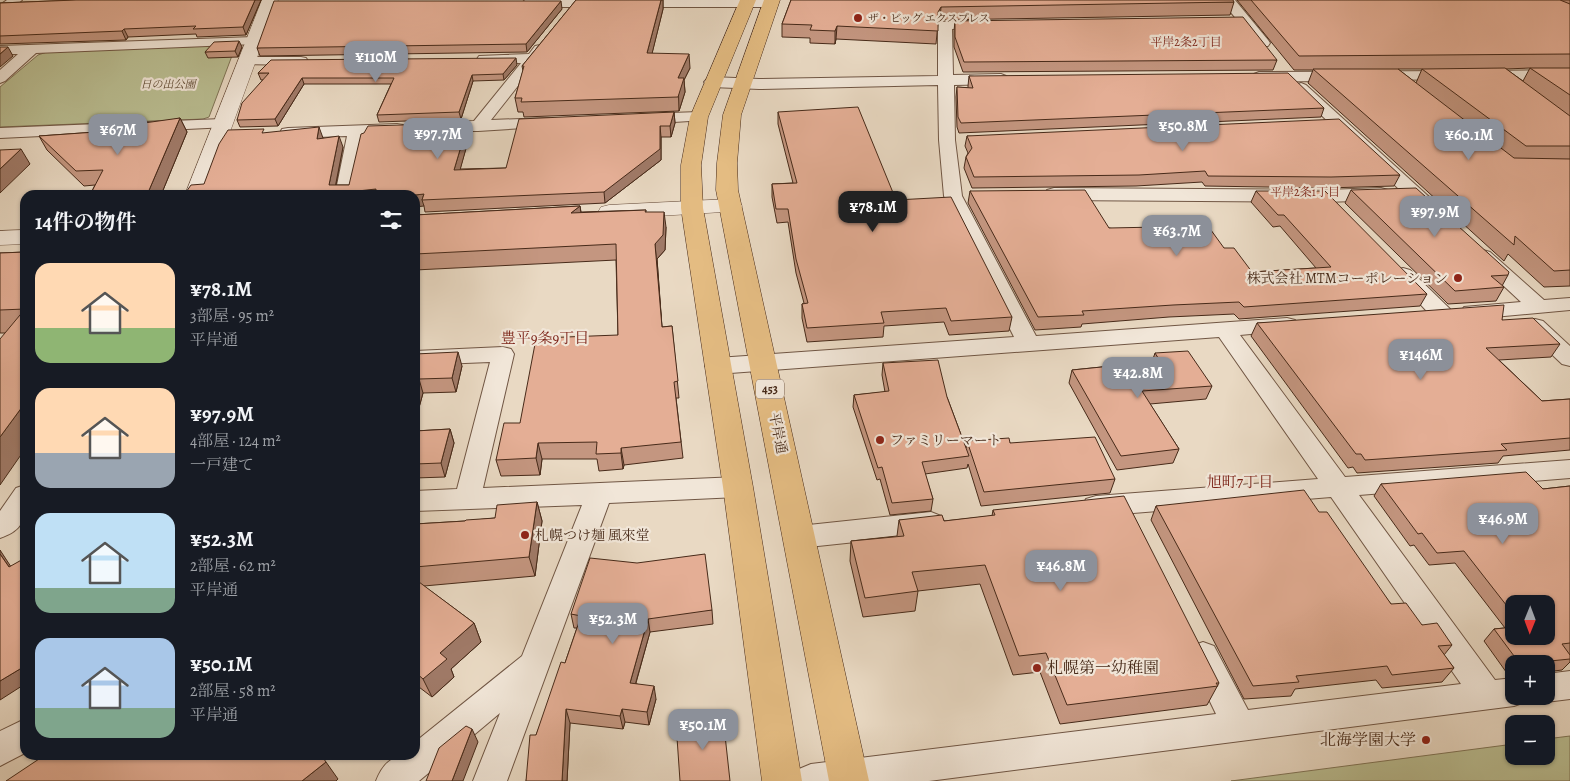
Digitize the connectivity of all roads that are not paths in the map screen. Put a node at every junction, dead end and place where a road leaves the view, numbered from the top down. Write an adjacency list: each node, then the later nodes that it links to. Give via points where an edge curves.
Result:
1 (1228, 0): 10 (street)
2 (578, 2): 3 (street); 5 (street); 8 (street)
3 (759, 2): 28 (highway); 29 (highway, 平岸通 / 453)
4 (272, 3): 13 (street)
5 (517, 3)
6 (29, 4): 7 (street)
7 (6, 5)
8 (566, 17)
9 (1226, 21): 10 (street)
10 (1246, 21): 24 (street)
11 (1003, 24): 27 (street, via 945,25)
12 (549, 38): 16 (street)
13 (254, 41): 14 (street); 19 (street)
14 (32, 49): 15 (street); 25 (street)
15 (0, 50)
16 (533, 58): 17 (street); 37 (street)
17 (474, 59)
18 (316, 60): 19 (street)
19 (248, 61): 39 (street)
20 (1570, 75): 22 (street)
21 (1395, 76): 22 (street); 24 (street); 31 (street)
22 (1502, 76): 30 (street)
23 (1240, 77): 24 (street)
24 (1289, 77): 35 (street)
25 (0, 78)
26 (1015, 79): 27 (street)
27 (946, 80): 29 (street); 43 (street)
28 (712, 82): 29 (street); 32 (highway)
29 (742, 83): 51 (highway, 平岸通 / 453, via 729,137 727,190)
30 (1524, 92)
31 (1417, 93)
32 (698, 117): 33 (street); 52 (highway, via 691,165)
33 (623, 120)
34 (565, 122): 37 (street)
35 (1338, 123): 36 (street); 46 (street)
36 (1319, 124)
37 (478, 126): 38 (street)
38 (356, 131): 41 (street); 45 (street)
39 (224, 132): 40 (street); 44 (street)
40 (0, 133)
41 (271, 134)
42 (966, 139): 43 (street)
43 (947, 140): 48 (street)
44 (198, 190)
45 (345, 190)
46 (1413, 193): 50 (street); 55 (street)
47 (1040, 195): 50 (street)
48 (953, 196): 49 (street); 67 (street)
49 (972, 196)
50 (1326, 196): 54 (street)
51 (730, 206): 52 (street); 70 (highway, 平岸通 / 453)
52 (692, 208): 53 (street); 71 (highway)
53 (592, 212)
54 (1347, 217)
55 (1443, 220)
56 (20, 237): 57 (street)
57 (0, 238)
58 (1472, 246): 61 (street)
59 (1388, 258): 63 (street)
60 (1570, 304): 61 (street)
61 (1539, 307): 62 (street)
62 (1516, 309): 63 (street); 69 (street)
63 (1442, 314): 64 (street)
64 (1412, 316)
65 (1304, 324): 66 (street)
66 (1224, 330): 67 (street); 74 (street)
67 (1028, 344): 70 (street)
68 (420, 358): 76 (street, via 503,354)
69 (1570, 359)
70 (764, 363): 71 (street); 84 (highway, 平岸通 / 453)
71 (717, 366): 73 (highway)
72 (1570, 469): 74 (street)
73 (738, 486): 75 (street); 98 (highway)
74 (1337, 487): 78 (street); 89 (street)
75 (599, 494): 76 (street); 86 (street)
76 (468, 497): 77 (street)
77 (420, 501)
78 (1126, 503): 80 (street); 83 (street)
79 (20, 505): 82 (street)
80 (1077, 508)
81 (958, 521): 84 (street)
82 (10, 526)
83 (1140, 530)
84 (799, 537): 95 (highway, 平岸通 / 453)
85 (1189, 628): 90 (street)
86 (532, 666): 93 (street); 97 (street)
87 (1570, 685): 88 (street)
88 (1555, 687)
89 (1500, 693): 90 (street)
90 (1239, 726): 95 (street)
91 (20, 737): 92 (street)
92 (0, 750)
93 (420, 758)
94 (418, 760): 96 (street)
95 (849, 778): 99 (street)
96 (392, 781)
97 (490, 781)
98 (782, 781)
99 (811, 781)

